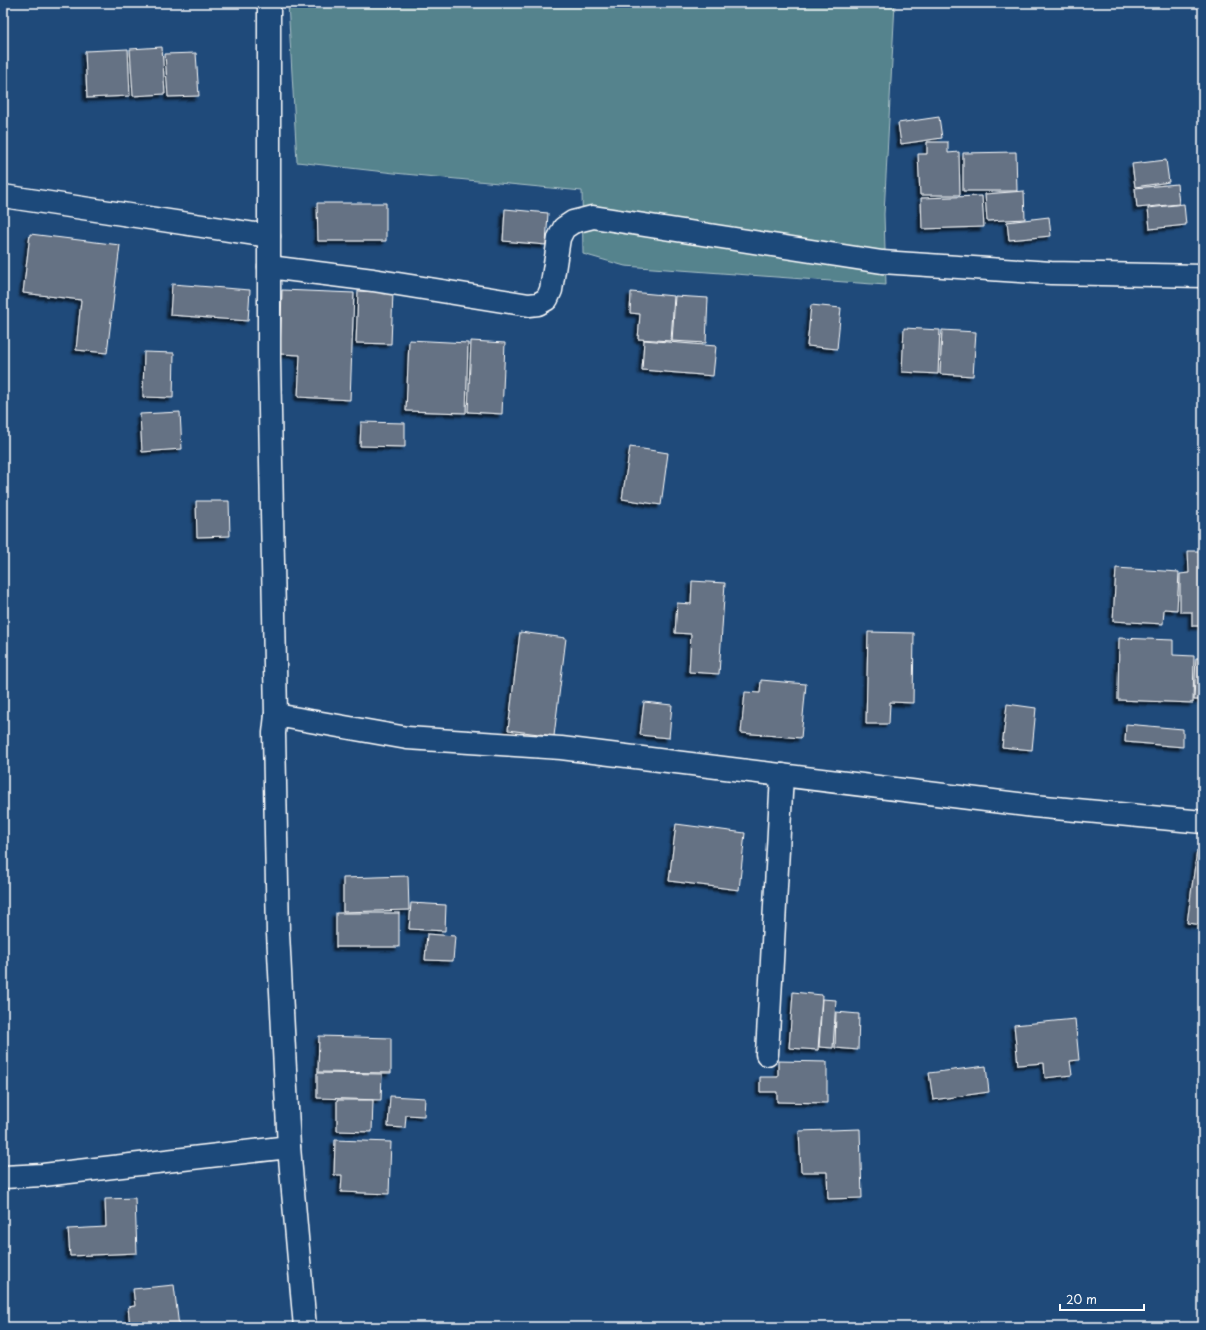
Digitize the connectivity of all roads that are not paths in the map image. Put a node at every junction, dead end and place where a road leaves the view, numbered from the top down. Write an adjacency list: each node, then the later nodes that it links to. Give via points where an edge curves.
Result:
1 (269, 3): 3 (street)
2 (3, 196): 3 (street)
3 (269, 236): 4 (street)
4 (269, 267): 5 (street, via 373,280 529,305 538,304 547,298 551,290 564,228 573,222 594,218 882,262 1051,273); 6 (street)
5 (1203, 276)
6 (276, 715): 7 (street, via 407,738 561,748); 10 (street, via 274,733 278,933)
7 (782, 775): 8 (street, via 1034,806); 9 (street)
8 (1203, 822)
9 (767, 1054)
10 (289, 1147): 11 (street); 12 (street)
11 (3, 1178)
12 (305, 1327)

